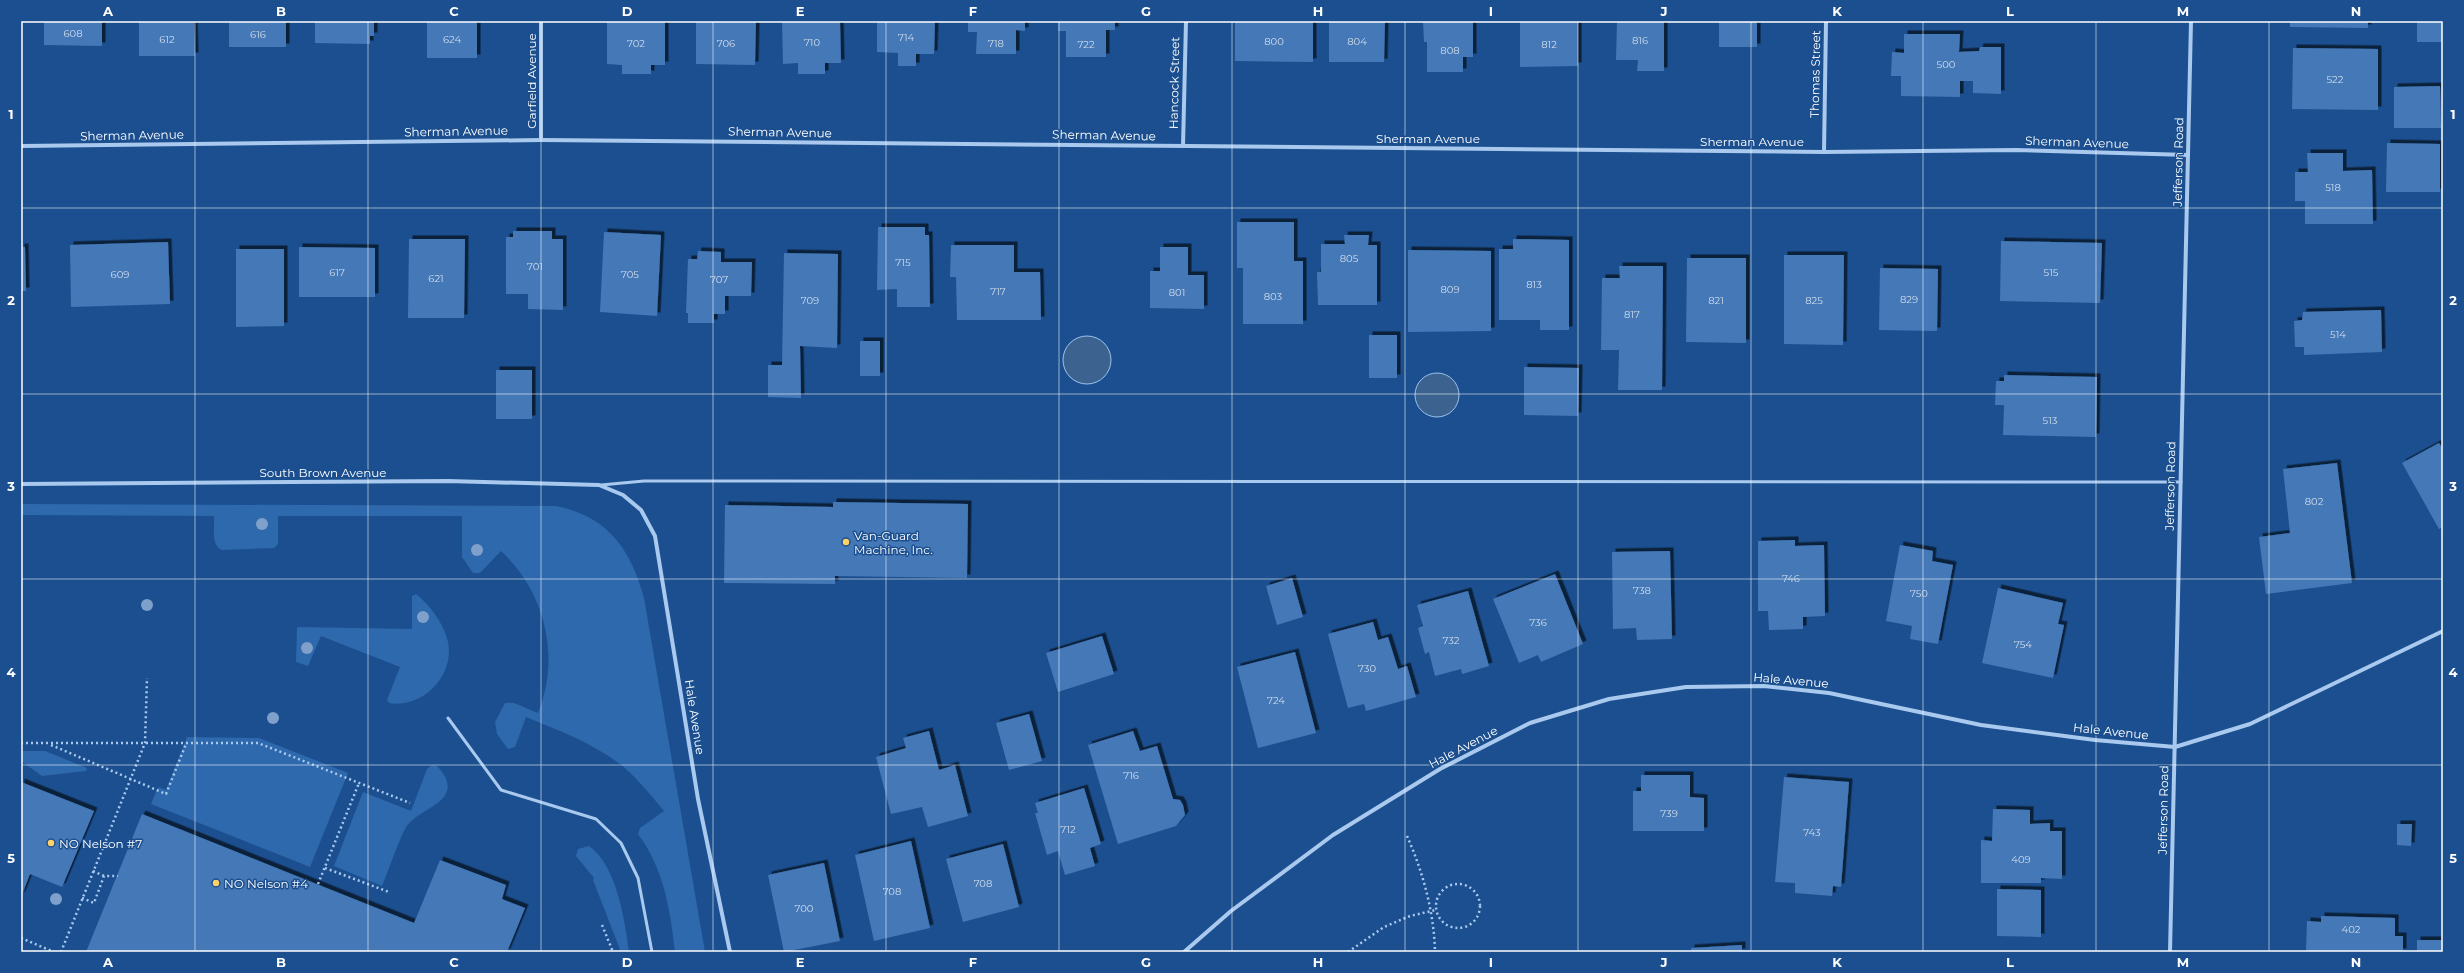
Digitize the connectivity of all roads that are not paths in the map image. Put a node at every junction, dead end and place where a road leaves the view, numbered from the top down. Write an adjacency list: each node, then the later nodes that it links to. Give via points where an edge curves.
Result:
1 (541, 21): 5 (street, Garfield Avenue)
2 (1186, 21): 7 (street, Hancock Street)
3 (1826, 21): 8 (street, Thomas Street)
4 (2191, 21): 9 (street, Jefferson Road)
5 (541, 140): 6 (street, Sherman Avenue); 7 (street, Sherman Avenue)
6 (21, 146)
7 (1183, 146): 8 (street, Sherman Avenue)
8 (1824, 152): 9 (street, Sherman Avenue, via 2016,150)
9 (2188, 155): 10 (street, Jefferson Road)
10 (2181, 482): 12 (lane, via 644,480); 16 (street, Jefferson Road)
11 (21, 484): 12 (street, South Brown Avenue, via 448,481)
12 (599, 485): 13 (street, South Brown Avenue)
13 (623, 495): 18 (street, Hale Avenue, via 641,510 655,536 698,799)
14 (2443, 631): 16 (street, Hale Avenue, via 2250,724)
15 (448, 718): 17 (lane, via 501,790 596,819 621,843 638,878)
16 (2175, 746): 19 (street, Hale Avenue, via 2095,740 1981,726 1829,693 1764,686 1686,687 1609,699 1530,723 1440,769 1333,835 1231,910); 20 (street, Jefferson Road)
17 (652, 952)
18 (730, 952)
19 (1184, 952)
20 (2170, 952)

